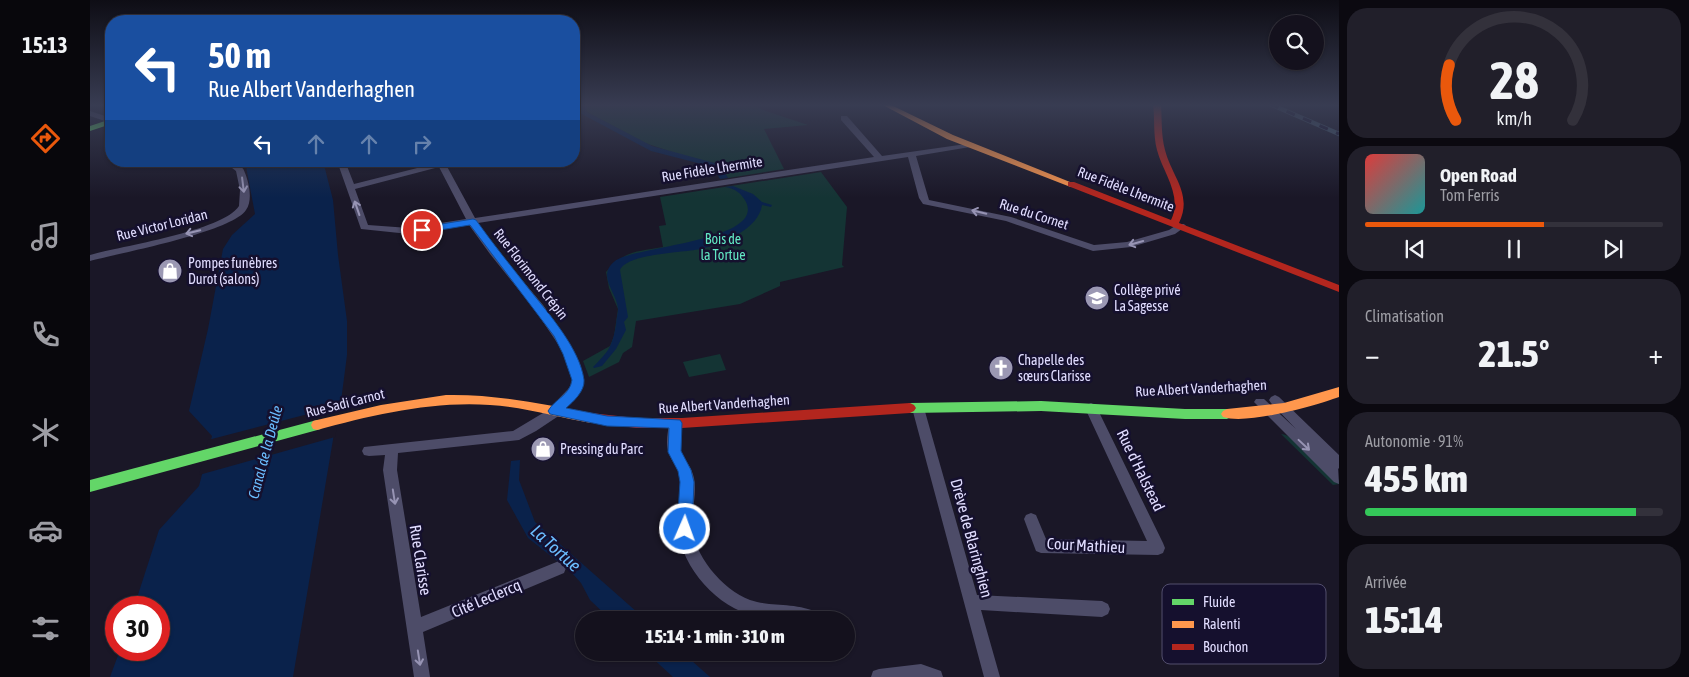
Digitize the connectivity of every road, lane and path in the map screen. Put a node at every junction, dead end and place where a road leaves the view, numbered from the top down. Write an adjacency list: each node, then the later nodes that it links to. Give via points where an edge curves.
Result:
1 (859, 136): 6 (street)
2 (948, 136): 4 (main road)
3 (1160, 136): 12 (main road, via 1161,150 1180,201)
4 (970, 145): 5 (street, Rue Fidèle Lhermite); 12 (main road, Rue Fidèle Lhermite)
5 (911, 155): 6 (street, Rue Fidèle Lhermite); 12 (street, Rue du Cornet, one-way to 5, via 1172,232 1128,245 1090,247 1005,218 926,202)
6 (881, 160): 13 (street, Rue Fidèle Lhermite, via 548,208)
7 (238, 167): 14 (street, Rue Victor Loridan, one-way to 14, via 242,174 245,201 238,215 230,220)
8 (343, 167): 11 (street)
9 (423, 167): 11 (street)
10 (443, 167): 13 (street)
11 (350, 188): 13 (street, Rue Fidèle Lhermite, one-way to 11, via 415,231 364,228)
12 (1178, 225): 15 (main road, Rue Fidèle Lhermite)
13 (476, 227): 21 (street, Rue Florimond Crépin, via 558,334 570,357 577,386)
14 (90, 258)
15 (1339, 289)
16 (1339, 381): 18 (main road, Rue Albert Vanderhaghen)
17 (1339, 392): 18 (main road, Rue Albert Vanderhaghen, via 1320,400)
18 (1272, 405): 20 (main road, Rue Albert Vanderhaghen, via 1191,413); 25 (street); 26 (street, one-way to 26)
19 (918, 408): 20 (main road, Rue Albert Vanderhaghen); 22 (main road, Rue Albert Vanderhaghen); 31 (street, Drève de Blaringhien)
20 (1091, 408): 29 (street, Rue d'Halstead)
21 (554, 411): 22 (main road, Rue Albert Vanderhaghen, via 607,421); 23 (street, via 526,432 511,437); 27 (main road, Rue Sadi Carnot, via 510,402 452,399 390,407)
22 (675, 423): 33 (street, via 674,452 687,482 686,536 691,552 701,569 723,590 746,606)
23 (392, 449): 24 (street); 34 (street, Rue Clarisse, one-way to 34, via 390,470)
24 (369, 451)
25 (1339, 463)
26 (1339, 478)
27 (90, 486)
28 (1030, 519): 29 (street, Cour Mathieu, via 1041,546)
29 (1158, 548)
30 (559, 568): 34 (street, Cité Leclercq)
31 (971, 602): 32 (street); 38 (street, Drève de Blaringhien)
32 (1102, 609)
33 (765, 611)
34 (414, 628): 35 (street, Rue Clarisse, one-way to 35)
35 (422, 677)
36 (879, 677): 37 (street, via 920,672)
37 (935, 677)
38 (992, 677)

